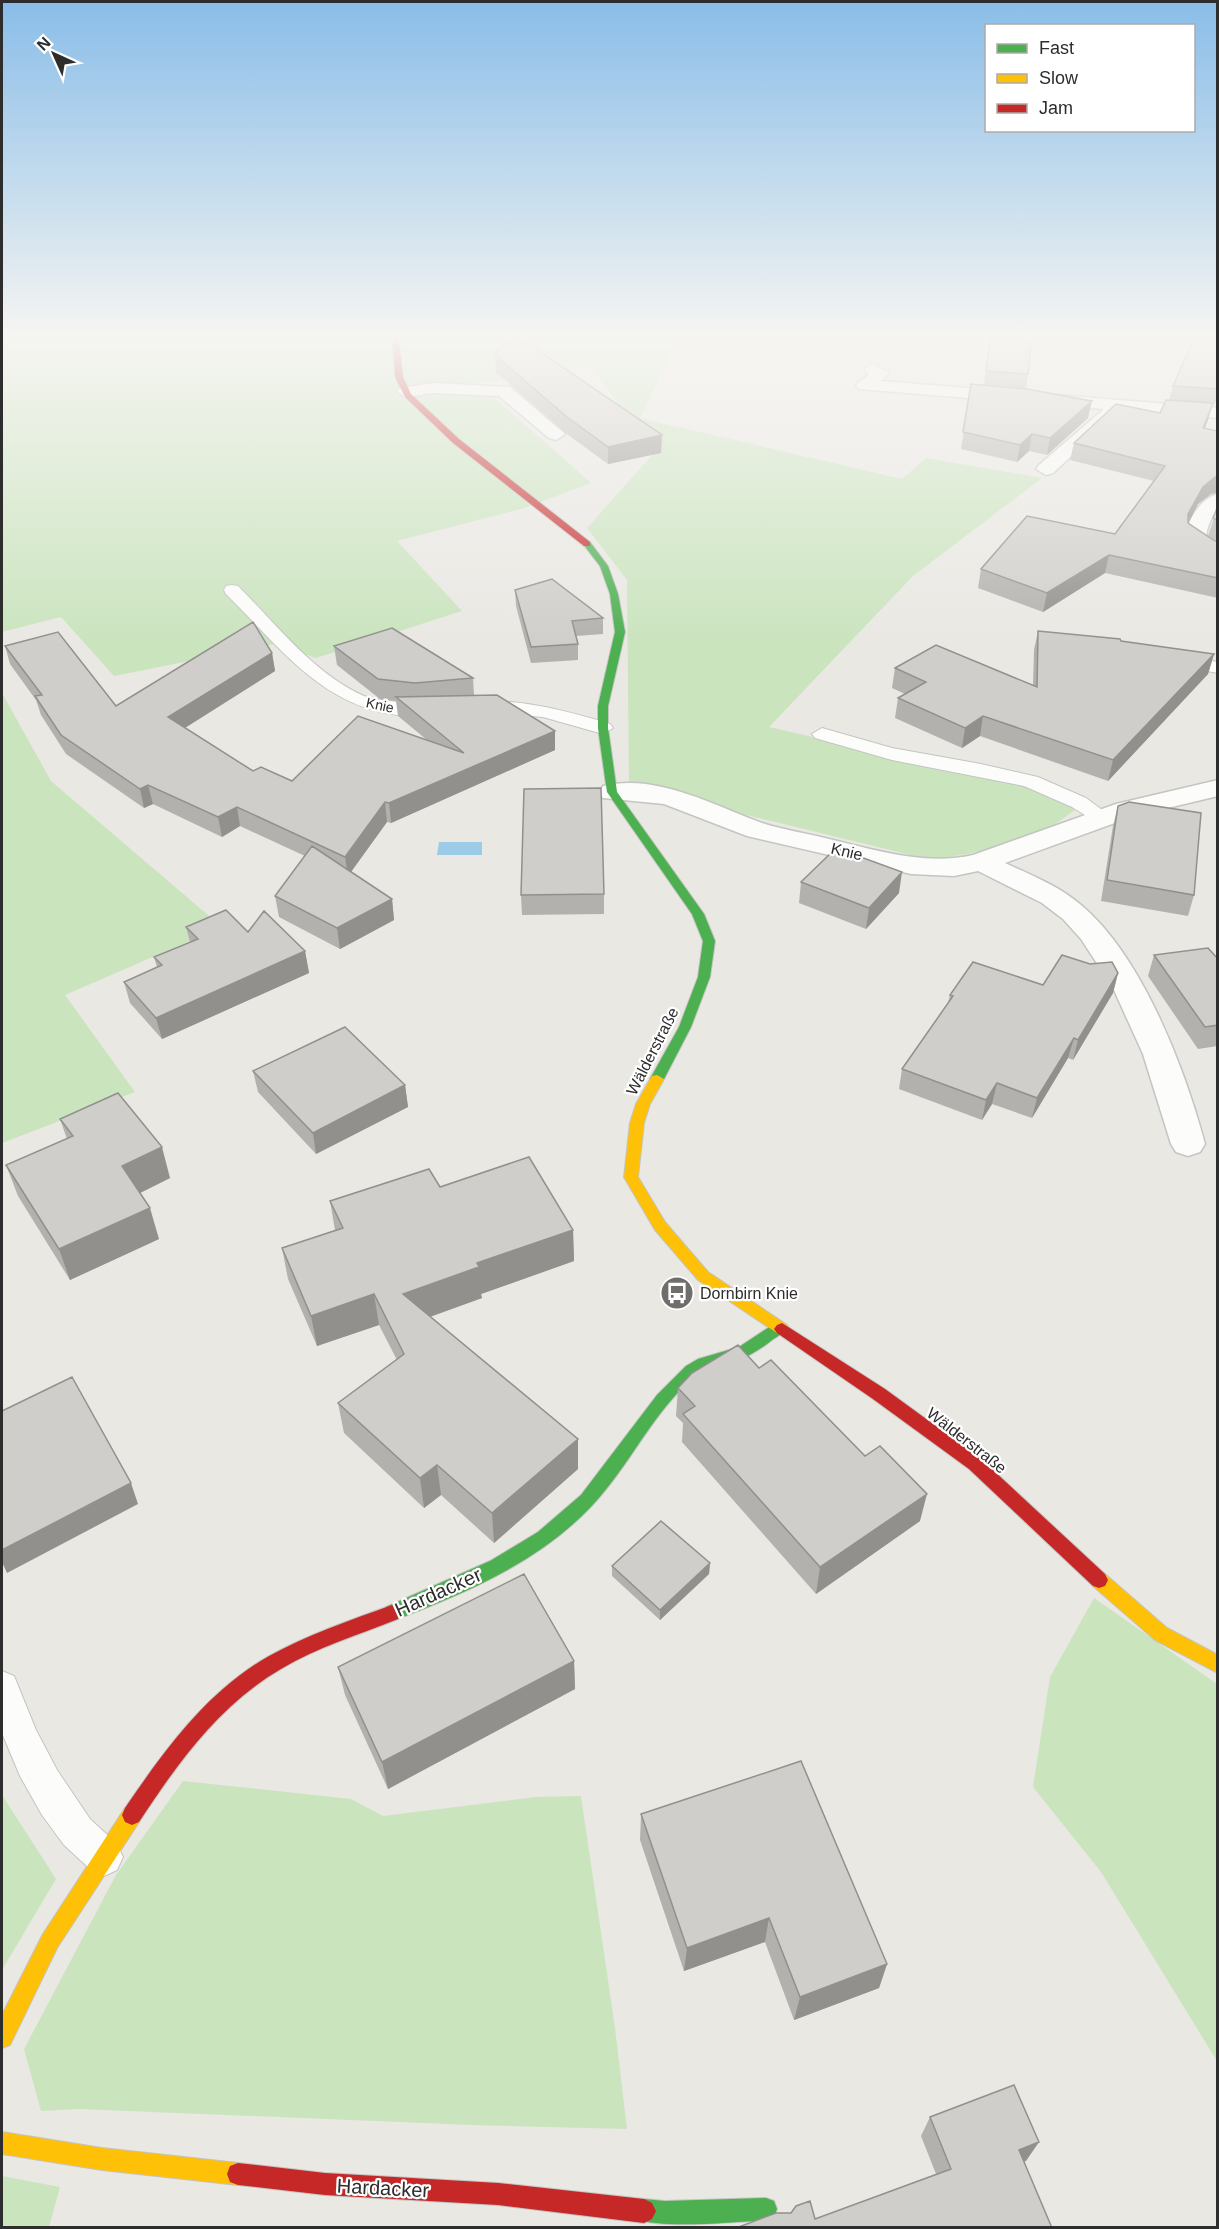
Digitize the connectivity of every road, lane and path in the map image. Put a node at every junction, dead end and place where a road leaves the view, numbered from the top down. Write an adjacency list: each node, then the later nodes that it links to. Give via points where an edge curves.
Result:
1 (453, 438): 11 (street, Wälderstraße, via 587,543 604,567 614,594 620,632 603,706)
2 (1080, 438): 3 (street)
3 (1046, 470)
4 (1218, 500): 5 (street, via 1195,531 1195,539)
5 (1218, 553)
6 (232, 590): 10 (lane, Knie, via 328,683 358,700 411,711)
7 (1157, 657): 8 (lane)
8 (1218, 668)
9 (467, 708): 11 (lane, via 512,705)
10 (444, 709)
11 (603, 728): 14 (street, Wälderstraße)
12 (822, 734): 15 (lane, via 900,756 1003,772 1037,782 1067,794)
13 (1218, 788): 15 (street, Knie, via 1159,800)
14 (612, 792): 16 (street, Knie, via 642,792 671,798 758,830 911,866 954,868); 18 (street, Wälderstraße, via 698,914 709,941 704,978 685,1027 643,1104 631,1177 660,1226 703,1276)
15 (1103, 818): 16 (street, Knie)
16 (981, 862): 17 (street, via 1056,899 1103,944 1165,1070)
17 (1188, 1144)
18 (777, 1328): 19 (street, Wälderstraße, via 879,1394 975,1464 1161,1634); 21 (street, Hardacker, via 745,1351 694,1368 651,1413 588,1499 529,1548 471,1580 275,1663 225,1698 165,1765)
19 (1218, 1665)
20 (2, 1688): 21 (lane, via 11,1718 58,1807 76,1831)
21 (104, 1857): 22 (street, Hardacker, via 50,1941)
22 (2, 2037)
23 (2, 2143): 24 (street, Hardacker, via 102,2159 326,2184 498,2194 665,2213)
24 (766, 2209)

